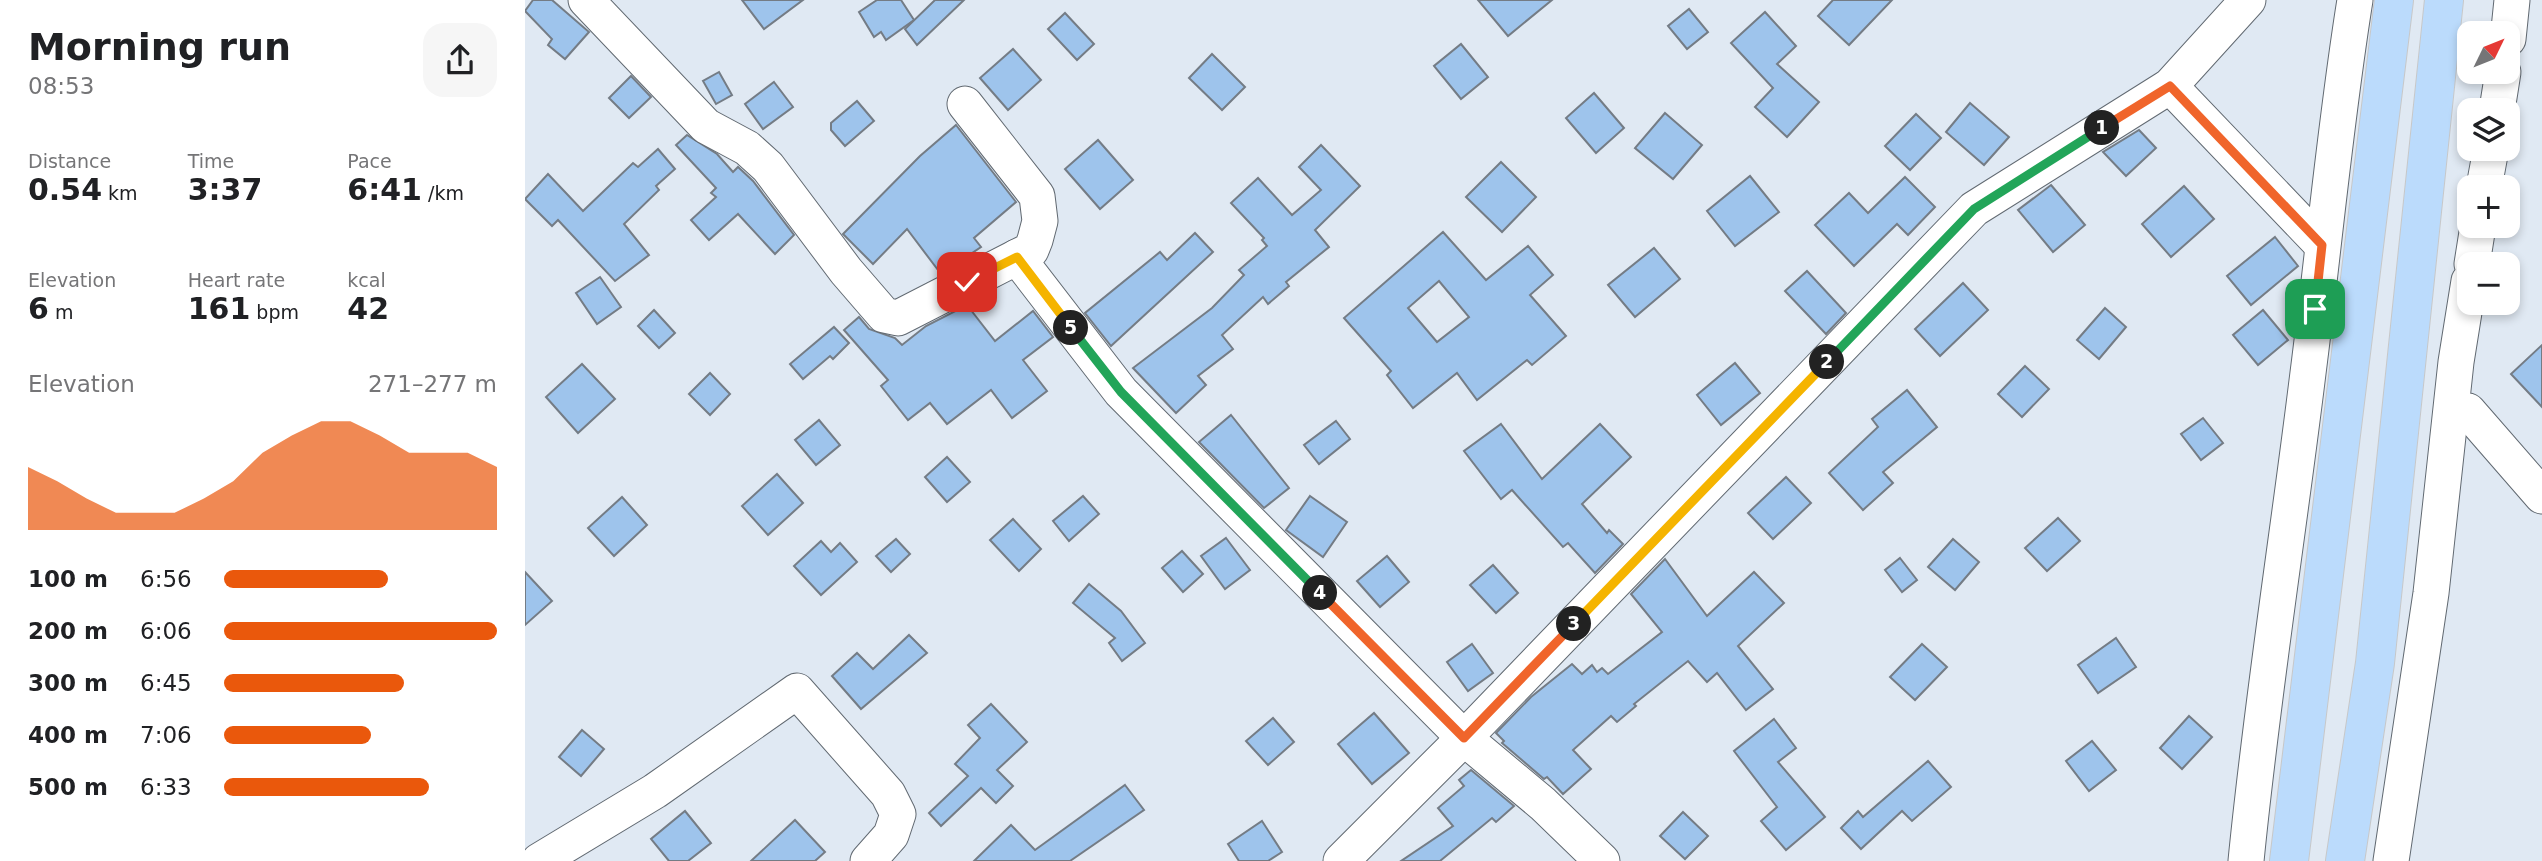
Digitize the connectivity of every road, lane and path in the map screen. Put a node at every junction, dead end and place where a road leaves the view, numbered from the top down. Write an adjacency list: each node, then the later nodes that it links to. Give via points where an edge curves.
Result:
1 (586, 0): 11 (street, via 706,127 747,148 768,167 884,314 898,318)
2 (2248, 0): 8 (street)
3 (2355, 0): 10 (street)
4 (2395, 0): 21 (highway)
5 (2444, 0): 22 (highway, via 2375,663)
6 (2512, 0): 7 (street)
7 (2510, 21)
8 (2170, 86): 10 (street); 15 (street, via 1974,209)
9 (965, 104): 11 (street, via 1037,195 1040,221 1035,240 1031,250)
10 (2322, 245): 20 (street, via 2259,726)
11 (1017, 257): 15 (street, via 1121,392)
12 (2464, 315): 23 (street, via 2431,593)
13 (2468, 411): 14 (street)
14 (2542, 496)
15 (1464, 738): 18 (street); 19 (street, via 1543,803)
16 (539, 861): 17 (street, via 655,791 797,691 888,794 898,814 891,835)
17 (868, 861)
18 (1341, 861)
19 (1602, 861)
20 (2246, 861)
21 (2289, 861)
22 (2345, 861)
23 (2391, 861)

